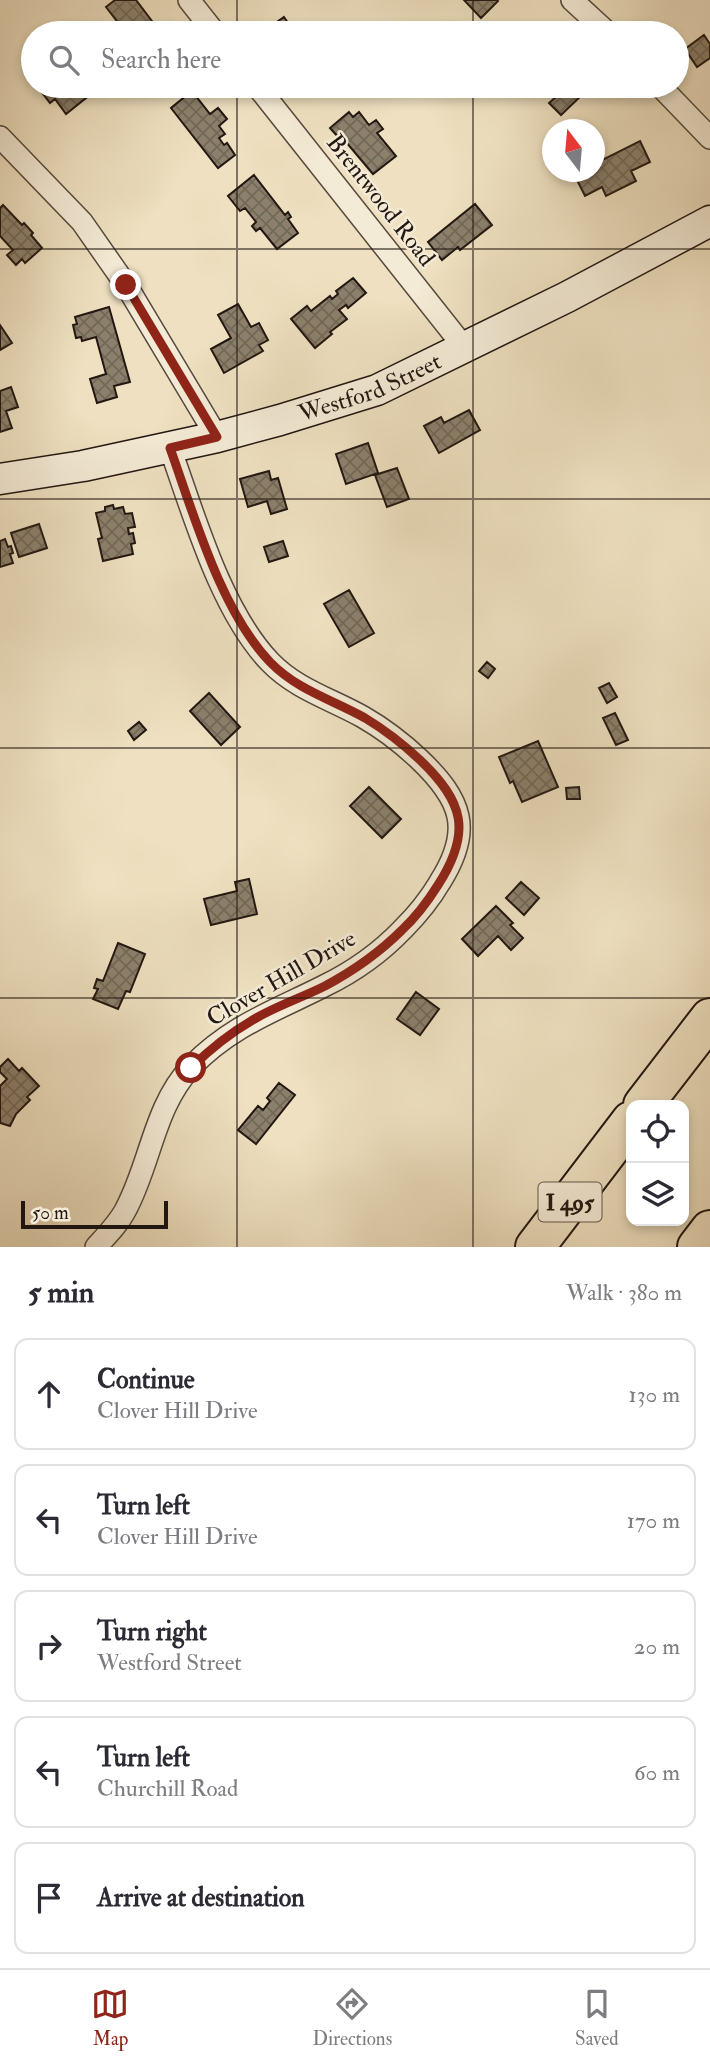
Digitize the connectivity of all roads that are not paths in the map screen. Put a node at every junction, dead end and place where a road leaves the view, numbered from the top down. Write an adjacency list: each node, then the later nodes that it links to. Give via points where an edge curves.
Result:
1 (189, 0): 3 (street)
2 (572, 0): 4 (street)
3 (206, 21)
4 (595, 21)
5 (267, 98): 10 (street, Brentwood Road)
6 (672, 98): 8 (street)
7 (0, 137): 11 (street, via 82,222 126,285)
8 (710, 138)
9 (710, 221): 10 (main road, Westford Street)
10 (464, 347): 11 (main road, Westford Street, via 377,390)
11 (217, 437): 12 (main road, Westford Street)
12 (170, 448): 13 (main road, Westford Street); 19 (street, Clover Hill Drive, via 223,588 252,640 292,681 374,723 427,767 452,799 459,841 433,894 386,945 346,974 228,1035 186,1074 163,1109 126,1210)
13 (0, 479)
14 (710, 1018): 15 (highway)
15 (647, 1100)
16 (626, 1128): 20 (highway, I 495)
17 (710, 1230): 21 (highway)
18 (710, 1241): 22 (highway)
19 (96, 1247)
20 (535, 1247)
21 (697, 1247)
22 (706, 1247)

